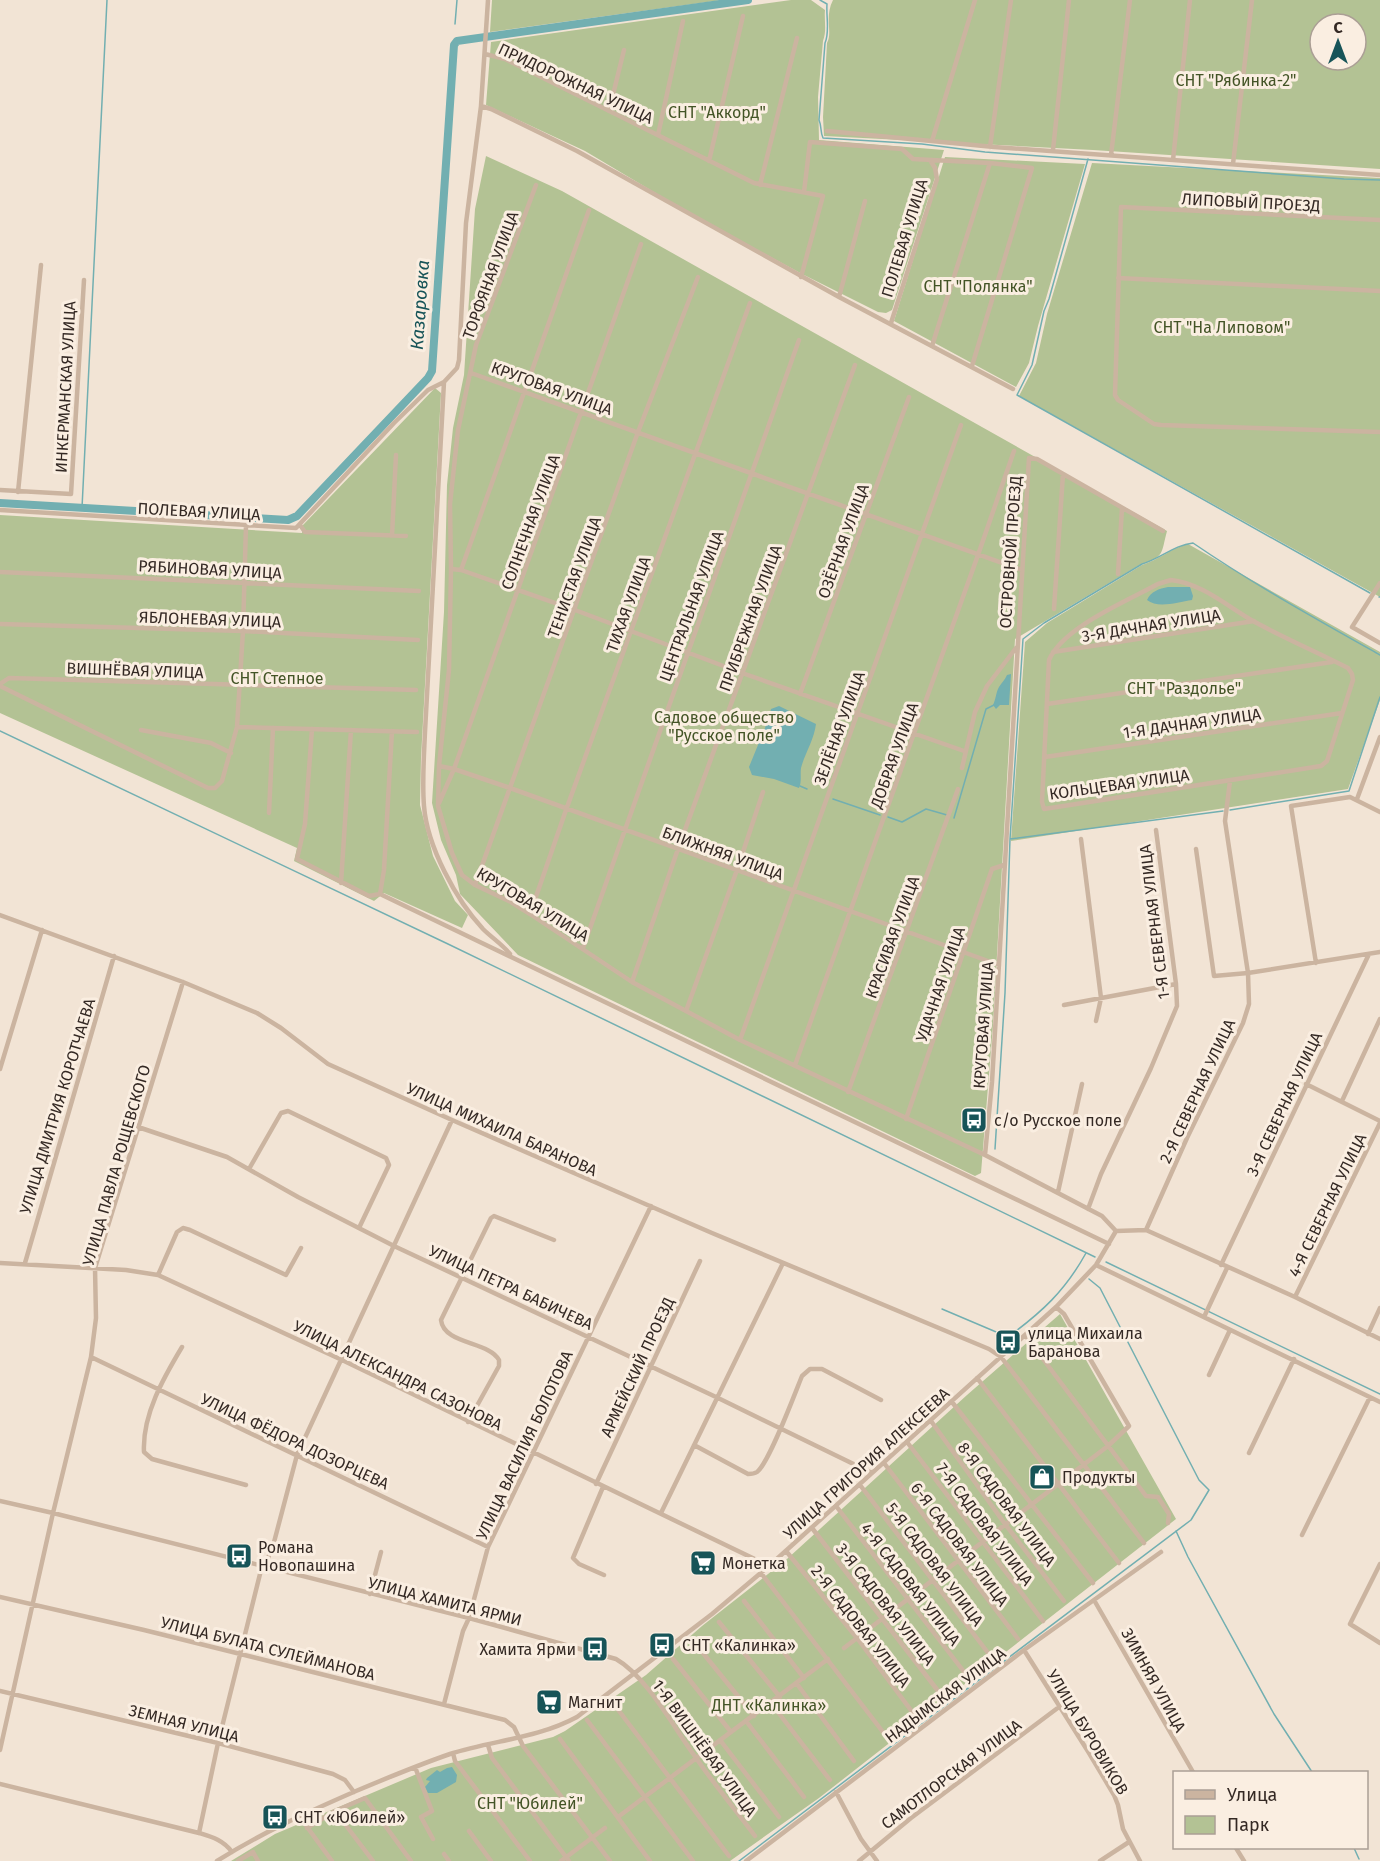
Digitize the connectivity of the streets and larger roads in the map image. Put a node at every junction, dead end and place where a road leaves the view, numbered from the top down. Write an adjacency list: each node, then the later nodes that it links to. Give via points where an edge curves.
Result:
1 (488, 0): 12 (street)
2 (975, 0): 17 (street)
3 (1011, 0): 18 (street)
4 (1069, 0): 19 (street)
5 (1130, 0): 20 (street)
6 (1190, 0): 22 (street)
7 (1252, 0): 25 (street)
8 (743, 16): 23 (street)
9 (683, 21): 16 (street)
10 (796, 38): 27 (street)
11 (624, 50): 14 (street)
12 (485, 54): 13 (street); 14 (street, ПРИДОРОЖНАЯ УЛИЦА, via 506,59)
13 (481, 106): 36 (street, via 577,151); 48 (street, via 466,223 459,360)
14 (609, 111): 16 (street, ПРИДОРОЖНАЯ УЛИЦА)
15 (827, 130): 17 (street)
16 (658, 135): 23 (street, ПРИДОРОЖНАЯ УЛИЦА)
17 (932, 141): 18 (street)
18 (990, 147): 19 (street)
19 (1053, 150): 20 (street)
20 (1111, 155): 22 (street)
21 (930, 160): 24 (street); 29 (street, via 913,159 902,149 810,142); 42 (street, ПОЛЕВАЯ УЛИЦА, via 937,179)
22 (1173, 160): 25 (street)
23 (709, 161): 27 (street, ПРИДОРОЖНАЯ УЛИЦА)
24 (990, 163): 44 (street); 46 (street, via 1032,168)
25 (1233, 164): 26 (street)
26 (1380, 175)
27 (760, 184): 29 (street, ПРИДОРОЖНАЯ УЛИЦА)
28 (536, 185): 47 (street, ТОРФЯНАЯ УЛИЦА, via 476,345)
29 (804, 192): 36 (street, ПРИДОРОЖНАЯ УЛИЦА, via 823,196)
30 (865, 201): 40 (street)
31 (589, 210): 50 (street)
32 (1380, 220): 37 (street, ЛИПОВЫЙ ПРОЕЗД, via 1120,207)
33 (641, 244): 52 (street, СОЛНЕЧНАЯ УЛИЦА)
34 (41, 265): 62 (street)
35 (698, 277): 54 (street, ТЕНИСТАЯ УЛИЦА)
36 (801, 277): 40 (street)
37 (1118, 278): 39 (street); 55 (street, via 1115,395 1154,424)
38 (84, 280): 62 (street, ИНКЕРМАНСКАЯ УЛИЦА, via 71,494)
39 (1380, 291)
40 (839, 297): 42 (street)
41 (750, 303): 57 (street, ТИХАЯ УЛИЦА)
42 (891, 323): 44 (street)
43 (799, 340): 59 (street, ЦЕНТРАЛЬНАЯ УЛИЦА)
44 (932, 346): 46 (street)
45 (855, 365): 63 (street, ПРИБРЕЖНАЯ УЛИЦА)
46 (972, 366): 49 (street)
47 (471, 373): 50 (street, КРУГОВАЯ УЛИЦА); 74 (street, КРУГОВАЯ УЛИЦА, via 458,430 450,504)
48 (444, 382): 68 (street, via 428,390 394,423); 148 (street, via 424,808 439,860 460,899)
49 (1013, 389)
50 (525, 393): 52 (street, КРУГОВАЯ УЛИЦА); 75 (street)
51 (909, 397): 66 (street, ОЗЁРНАЯ УЛИЦА)
52 (582, 412): 54 (street, КРУГОВАЯ УЛИЦА); 82 (street, СОЛНЕЧНАЯ УЛИЦА)
53 (961, 425): 70 (street, ЗЕЛЁНАЯ УЛИЦА)
54 (638, 432): 57 (street, КРУГОВАЯ УЛИЦА); 84 (street, ТЕНИСТАЯ УЛИЦА)
55 (1380, 432)
56 (1014, 452): 73 (street, ДОБРАЯ УЛИЦА)
57 (695, 453): 59 (street, КРУГОВАЯ УЛИЦА); 88 (street, ТИХАЯ УЛИЦА)
58 (396, 455): 71 (street)
59 (751, 472): 63 (street, КРУГОВАЯ УЛИЦА); 92 (street, ЦЕНТРАЛЬНАЯ УЛИЦА)
60 (1063, 474): 64 (street); 76 (street, ОСТРОВНОЙ ПРОЕЗД, via 1029,458); 83 (street)
61 (0, 490): 62 (street)
62 (18, 492)
63 (808, 494): 66 (street, КРУГОВАЯ УЛИЦА); 95 (street, ПРИБРЕЖНАЯ УЛИЦА)
64 (1122, 508): 69 (street); 78 (street)
65 (0, 510): 67 (street, ПОЛЕВАЯ УЛИЦА)
66 (865, 514): 70 (street, КРУГОВАЯ УЛИЦА); 99 (street, ОЗЁРНАЯ УЛИЦА)
67 (246, 525): 68 (street, ПОЛЕВАЯ УЛИЦА, via 291,529); 79 (street)
68 (300, 525): 71 (street, ПОЛЕВАЯ УЛИЦА, via 305,532)
69 (1162, 531)
70 (921, 534): 73 (street, КРУГОВАЯ УЛИЦА); 102 (street, ЗЕЛЁНАЯ УЛИЦА)
71 (392, 536): 72 (street, ПОЛЕВАЯ УЛИЦА)
72 (406, 536)
73 (978, 555): 76 (street, КРУГОВАЯ УЛИЦА); 110 (street, ДОБРАЯ УЛИЦА)
74 (451, 569): 75 (street); 115 (street, КРУГОВАЯ УЛИЦА, via 448,670)
75 (461, 570): 82 (street)
76 (1022, 570): 91 (street, ОСТРОВНОЙ ПРОЕЗД)
77 (0, 572): 79 (street, РЯБИНОВАЯ УЛИЦА)
78 (1118, 574)
79 (246, 583): 81 (street, РЯБИНОВАЯ УЛИЦА); 87 (street)
80 (1380, 583): 90 (street, via 1352,627)
81 (418, 591)
82 (517, 591): 84 (street); 117 (street, СОЛНЕЧНАЯ УЛИЦА)
83 (1054, 609)
84 (575, 610): 88 (street); 119 (street, ТЕНИСТАЯ УЛИЦА)
85 (1254, 621): 93 (street, 3-Я ДАЧНАЯ УЛИЦА); 93 (street, КОЛЬЦЕВАЯ УЛИЦА, via 1195,586 1171,580 1083,624); 94 (street, КОЛЬЦЕВАЯ УЛИЦА)
86 (0, 624): 87 (street, ЯБЛОНЕВАЯ УЛИЦА)
87 (243, 631): 89 (street, ЯБЛОНЕВАЯ УЛИЦА); 97 (street)
88 (631, 631): 92 (street); 124 (street, ТИХАЯ УЛИЦА)
89 (418, 640)
90 (1380, 643)
91 (1016, 648): 112 (street, via 987,686); 132 (street, КРУГОВАЯ УЛИЦА)
92 (687, 652): 95 (street); 127 (street, ЦЕНТРАЛЬНАЯ УЛИЦА)
93 (1053, 652): 100 (street, КОЛЬЦЕВАЯ УЛИЦА, via 1049,660)
94 (1334, 661): 100 (street); 101 (street, КОЛЬЦЕВАЯ УЛИЦА, via 1348,668 1353,680)
95 (742, 673): 99 (street); 130 (street, ПРИБРЕЖНАЯ УЛИЦА)
96 (0, 685): 97 (street, ВИШНЁВАЯ УЛИЦА, via 9,678); 113 (street, via 208,788 222,782)
97 (240, 685): 98 (street, ВИШНЁВАЯ УЛИЦА); 103 (street)
98 (416, 690)
99 (800, 694): 102 (street)
100 (1047, 704): 114 (street, КОЛЬЦЕВАЯ УЛИЦА)
101 (1341, 713): 114 (street, 1-Я ДАЧНАЯ УЛИЦА); 118 (street, КОЛЬЦЕВАЯ УЛИЦА, via 1332,748 1321,766)
102 (857, 714): 110 (street); 136 (street, ЗЕЛЁНАЯ УЛИЦА)
103 (237, 728): 104 (street); 113 (street)
104 (273, 728): 106 (street); 126 (street)
105 (141, 729): 113 (street, via 211,743)
106 (312, 729): 107 (street); 134 (street, via 297,859)
107 (351, 730): 108 (street); 134 (street)
108 (392, 731): 109 (street); 137 (street)
109 (417, 732)
110 (914, 734): 112 (street); 138 (street, ДОБРАЯ УЛИЦА)
111 (1380, 737): 122 (street)
112 (964, 752): 116 (street)
113 (231, 753)
114 (1045, 757): 118 (street, КОЛЬЦЕВАЯ УЛИЦА, via 1044,809)
115 (439, 766): 117 (street, БЛИЖНЯЯ УЛИЦА); 123 (street, КРУГОВАЯ УЛИЦА)
116 (962, 768)
117 (454, 769): 119 (street, БЛИЖНЯЯ УЛИЦА); 123 (street, СОЛНЕЧНАЯ УЛИЦА)
118 (1230, 781): 151 (street, 2-Я СЕВЕРНАЯ УЛИЦА, via 1225,821)
119 (510, 788): 124 (street, БЛИЖНЯЯ УЛИЦА); 135 (street, ТЕНИСТАЯ УЛИЦА)
120 (958, 789): 142 (street, КРАСИВАЯ УЛИЦА)
121 (763, 792): 133 (street)
122 (1357, 799): 125 (street); 149 (street, via 1291,806)
123 (438, 806): 135 (street, КРУГОВАЯ УЛИЦА, via 452,854 462,875)
124 (566, 810): 127 (street, БЛИЖНЯЯ УЛИЦА); 139 (street, ТИХАЯ УЛИЦА)
125 (1380, 812)
126 (269, 813)
127 (624, 830): 130 (street, БЛИЖНЯЯ УЛИЦА); 143 (street, ЦЕНТРАЛЬНАЯ УЛИЦА)
128 (1156, 830): 154 (street, 1-Я СЕВЕРНАЯ УЛИЦА)
129 (1081, 839): 155 (street)
130 (678, 849): 133 (street, БЛИЖНЯЯ УЛИЦА); 153 (street, ПРИБРЕЖНАЯ УЛИЦА)
131 (1196, 849): 151 (street, via 1214,976)
132 (1004, 865): 144 (street, УДАЧНАЯ УЛИЦА, via 992,869); 150 (street, КРУГОВАЯ УЛИЦА)
133 (737, 870): 136 (street, БЛИЖНЯЯ УЛИЦА); 157 (street)
134 (341, 883): 137 (street, via 369,896)
135 (475, 885): 139 (street, КРУГОВАЯ УЛИЦА)
136 (794, 891): 138 (street, БЛИЖНЯЯ УЛИЦА); 160 (street, ЗЕЛЁНАЯ УЛИЦА)
137 (380, 894): 148 (street)
138 (849, 912): 142 (street, БЛИЖНЯЯ УЛИЦА); 161 (street, ДОБРАЯ УЛИЦА)
139 (531, 914): 143 (street, КРУГОВАЯ УЛИЦА)
140 (0, 915): 141 (street, УЛИЦА МИХАИЛА БАРАНОВА)
141 (42, 930): 147 (street, УЛИЦА МИХАИЛА БАРАНОВА); 162 (street)
142 (907, 931): 144 (street, БЛИЖНЯЯ УЛИЦА); 165 (street, КРАСИВАЯ УЛИЦА)
143 (583, 948): 153 (street, КРУГОВАЯ УЛИЦА)
144 (963, 952): 150 (street, БЛИЖНЯЯ УЛИЦА); 167 (street, УДАЧНАЯ УЛИЦА)
145 (1380, 952): 146 (street)
146 (1369, 954): 149 (street); 164 (street, 3-Я СЕВЕРНАЯ УЛИЦА)
147 (114, 956): 152 (street, УЛИЦА МИХАИЛА БАРАНОВА); 184 (street, УЛИЦА ДМИТРИЯ КОРОТЧАЕВА)
148 (512, 956): 180 (street)
149 (1316, 963): 151 (street)
150 (999, 965): 171 (street, КРУГОВАЯ УЛИЦА)
151 (1248, 973): 177 (street, 2-Я СЕВЕРНАЯ УЛИЦА, via 1249,1004 1244,1023)
152 (183, 982): 168 (street, УЛИЦА МИХАИЛА БАРАНОВА, via 257,1013 328,1064); 170 (street, УЛИЦА ПАВЛА РОЩЕВСКОГО)
153 (632, 982): 157 (street, КРУГОВАЯ УЛИЦА)
154 (1176, 984): 155 (street); 175 (street, 1-Я СЕВЕРНАЯ УЛИЦА, via 1177,1006)
155 (1101, 998): 156 (street); 159 (street)
156 (1064, 1005)
157 (686, 1011): 160 (street, КРУГОВАЯ УЛИЦА)
158 (1380, 1019): 166 (street)
159 (1096, 1021)
160 (740, 1040): 161 (street, КРУГОВАЯ УЛИЦА)
161 (795, 1065): 165 (street, КРУГОВАЯ УЛИЦА)
162 (0, 1069)
163 (1082, 1084): 173 (street)
164 (1306, 1084): 166 (street); 188 (street, 3-Я СЕВЕРНАЯ УЛИЦА)
165 (848, 1092): 167 (street, КРУГОВАЯ УЛИЦА)
166 (1342, 1101): 169 (street)
167 (906, 1119): 171 (street, КРУГОВАЯ УЛИЦА)
168 (452, 1120): 174 (street, УЛИЦА МИХАИЛА БАРАНОВА); 181 (street)
169 (1380, 1122): 193 (street, 4-Я СЕВЕРНАЯ УЛИЦА)
170 (138, 1127): 172 (street, УЛИЦА ПЕТРА БАБИЧЕВА, via 227,1157); 189 (street, УЛИЦА ПАВЛА РОЩЕВСКОГО)
171 (985, 1155): 173 (street)
172 (249, 1169): 176 (street, УЛИЦА ПЕТРА БАБИЧЕВА); 176 (street, via 281,1113 288,1111 386,1158 389,1165)
173 (1058, 1192): 175 (street)
174 (651, 1206): 185 (street, УЛИЦА МИХАИЛА БАРАНОВА); 200 (street, УЛИЦА ВАСИЛИЯ БОЛОТОВА)
175 (1088, 1209): 178 (street, via 1102,1216)
176 (358, 1228): 181 (street, УЛИЦА ПЕТРА БАБИЧЕВА)
177 (1146, 1230): 178 (street); 188 (street)
178 (1116, 1231): 180 (street, УЛИЦА ГРИГОРИЯ АЛЕКСЕЕВА)
179 (554, 1240): 192 (street, via 494,1216)
180 (1109, 1244): 187 (street, УЛИЦА ГРИГОРИЯ АЛЕКСЕЕВА)
181 (394, 1246): 192 (street, УЛИЦА ПЕТРА БАБИЧЕВА); 206 (street)
182 (301, 1248): 191 (street, via 286,1275 183,1228 177,1232)
183 (700, 1261): 207 (street, АРМЕЙСКИЙ ПРОЕЗД)
184 (25, 1263): 186 (street, УЛИЦА АЛЕКСАНДРА САЗОНОВА); 189 (street, УЛИЦА АЛЕКСАНДРА САЗОНОВА)
185 (783, 1263): 204 (street, УЛИЦА МИХАИЛА БАРАНОВА); 211 (street)
186 (0, 1265)
187 (1096, 1265): 194 (street, УЛИЦА ГРИГОРИЯ АЛЕКСЕЕВА); 196 (street)
188 (1221, 1265): 190 (street)
189 (95, 1268): 191 (street, УЛИЦА АЛЕКСАНДРА САЗОНОВА); 203 (street, УЛИЦА ПАВЛА РОЩЕВСКОГО, via 96,1318)
190 (1227, 1268): 193 (street); 196 (street)
191 (158, 1275): 206 (street, УЛИЦА АЛЕКСАНДРА САЗОНОВА)
192 (462, 1278): 200 (street, УЛИЦА ПЕТРА БАБИЧЕВА); 217 (street, via 441,1320 442,1327 448,1334 497,1355 500,1363)
193 (1295, 1297): 198 (street)
194 (1056, 1307): 199 (street, УЛИЦА ГРИГОРИЯ АЛЕКСЕЕВА); 221 (street, via 1064,1314 1129,1426)
195 (1380, 1308): 198 (street)
196 (1204, 1317): 197 (street)
197 (1230, 1330): 205 (street); 208 (street)
198 (1368, 1334): 201 (street)
199 (1025, 1335): 204 (street, УЛИЦА ГРИГОРИЯ АЛЕКСЕЕВА); 221 (street)
200 (588, 1337): 207 (street, УЛИЦА ПЕТРА БАБИЧЕВА); 223 (street, УЛИЦА ВАСИЛИЯ БОЛОТОВА)
201 (1380, 1339)
202 (182, 1347): 210 (street)
203 (91, 1357): 210 (street, УЛИЦА ФЁДОРА ДОЗОРЦЕВА); 236 (street, УЛИЦА ПАВЛА РОЩЕВСКОГО)
204 (1001, 1357): 209 (street, УЛИЦА ГРИГОРИЯ АЛЕКСЕЕВА); 226 (street)
205 (1294, 1359): 212 (street); 222 (street)
206 (342, 1360): 217 (street, УЛИЦА АЛЕКСАНДРА САЗОНОВА); 224 (street)
207 (651, 1366): 211 (street, УЛИЦА ПЕТРА БАБИЧЕВА); 228 (street, АРМЕЙСКИЙ ПРОЕЗД)
208 (1209, 1375)
209 (977, 1378): 214 (street, УЛИЦА ГРИГОРИЯ АЛЕКСЕЕВА); 229 (street)
210 (157, 1389): 224 (street, УЛИЦА ФЁДОРА ДОЗОРЦЕВА); 230 (street, via 144,1452 152,1459)
211 (716, 1397): 218 (street, УЛИЦА ПЕТРА БАБИЧЕВА); 220 (street)
212 (1370, 1397): 215 (street); 241 (street)
213 (881, 1400): 218 (street, via 822,1369 810,1369 802,1376)
214 (952, 1402): 216 (street, УЛИЦА ГРИГОРИЯ АЛЕКСЕЕВА); 234 (street)
215 (1380, 1402)
216 (931, 1420): 219 (street, УЛИЦА ГРИГОРИЯ АЛЕКСЕЕВА); 239 (street, 8-Я САДОВАЯ УЛИЦА)
217 (468, 1422): 223 (street, УЛИЦА АЛЕКСАНДРА САЗОНОВА)
218 (780, 1428): 220 (street, via 760,1468 752,1474); 227 (street, УЛИЦА ПЕТРА БАБИЧЕВА)
219 (907, 1442): 225 (street, УЛИЦА ГРИГОРИЯ АЛЕКСЕЕВА); 242 (street, 7-Я САДОВАЯ УЛИЦА)
220 (694, 1445): 237 (street)
221 (1108, 1446): 226 (street); 238 (street, via 1146,1496 1158,1497 1169,1514)
222 (1249, 1453)
223 (534, 1454): 228 (street, УЛИЦА АЛЕКСАНДРА САЗОНОВА); 244 (street, УЛИЦА ВАСИЛИЯ БОЛОТОВА)
224 (297, 1455): 244 (street, УЛИЦА ФЁДОРА ДОЗОРЦЕВА); 251 (street, via 273,1546)
225 (884, 1463): 227 (street, УЛИЦА ГРИГОРИЯ АЛЕКСЕЕВА); 248 (street, 6-Я САДОВАЯ УЛИЦА)
226 (1083, 1465): 229 (street); 243 (street)
227 (872, 1473): 231 (street, УЛИЦА ГРИГОРИЯ АЛЕКСЕЕВА)
228 (596, 1484): 232 (street, УЛИЦА АЛЕКСАНДРА САЗОНОВА)
229 (1058, 1484): 234 (street); 249 (street)
230 (246, 1485)
231 (860, 1485): 235 (street, УЛИЦА ГРИГОРИЯ АЛЕКСЕЕВА); 255 (street, 5-Я САДОВАЯ УЛИЦА)
232 (603, 1487): 237 (street, УЛИЦА АЛЕКСАНДРА САЗОНОВА); 254 (street, via 573,1558)
233 (0, 1502): 236 (street, УЛИЦА ХАМИТА ЯРМИ)
234 (1032, 1504): 239 (street); 256 (street)
235 (836, 1506): 240 (street, УЛИЦА ГРИГОРИЯ АЛЕКСЕЕВА); 259 (street, 4-Я САДОВАЯ УЛИЦА)
236 (53, 1513): 251 (street, УЛИЦА ХАМИТА ЯРМИ); 263 (street, УЛИЦА ПАВЛА РОЩЕВСКОГО)
237 (661, 1513): 252 (street, УЛИЦА АЛЕКСАНДРА САЗОНОВА)
238 (1168, 1523)
239 (1005, 1524): 242 (street); 262 (street, 8-Я САДОВАЯ УЛИЦА)
240 (812, 1528): 245 (street, УЛИЦА ГРИГОРИЯ АЛЕКСЕЕВА); 265 (street, 3-Я САДОВАЯ УЛИЦА)
241 (1302, 1534)
242 (983, 1542): 248 (street); 266 (street, 7-Я САДОВАЯ УЛИЦА)
243 (1144, 1543)
244 (488, 1547): 264 (street, УЛИЦА ВАСИЛИЯ БОЛОТОВА)
245 (786, 1551): 252 (street, УЛИЦА ГРИГОРИЯ АЛЕКСЕЕВА); 268 (street, 2-Я САДОВАЯ УЛИЦА)
246 (381, 1552): 257 (street)
247 (1161, 1552): 260 (street, НАДЫМСКАЯ УЛИЦА)
248 (957, 1561): 255 (street); 269 (street, 6-Я САДОВАЯ УЛИЦА)
249 (1119, 1563)
250 (1380, 1564): 271 (street, via 1350,1624)
251 (262, 1566): 257 (street, УЛИЦА ХАМИТА ЯРМИ); 274 (street)
252 (769, 1566): 253 (street, УЛИЦА ГРИГОРИЯ АЛЕКСЕЕВА)
253 (761, 1573): 277 (street); 278 (street, УЛИЦА ГРИГОРИЯ АЛЕКСЕЕВА)
254 (604, 1575)
255 (932, 1580): 259 (street); 275 (street, 5-Я САДОВАЯ УЛИЦА)
256 (1093, 1583)
257 (370, 1594): 264 (street, УЛИЦА ХАМИТА ЯРМИ)
258 (0, 1597): 263 (street, УЛИЦА БУЛАТА СУЛЕЙМАНОВА)
259 (908, 1599): 265 (street); 279 (street, 4-Я САДОВАЯ УЛИЦА)
260 (1094, 1600): 273 (street, НАДЫМСКАЯ УЛИЦА); 306 (street, ЗИМНЯЯ УЛИЦА)
261 (744, 1601): 280 (street)
262 (1064, 1601)
263 (32, 1604): 274 (street, УЛИЦА БУЛАТА СУЛЕЙМАНОВА); 283 (street, УЛИЦА ПАВЛА РОЩЕВСКОГО)
264 (469, 1618): 278 (street, УЛИЦА ХАМИТА ЯРМИ, via 607,1656); 288 (street, УЛИЦА ВАСИЛИЯ БОЛОТОВА)
265 (882, 1618): 268 (street); 284 (street, 3-Я САДОВАЯ УЛИЦА)
266 (1043, 1621)
267 (719, 1622): 285 (street)
268 (857, 1638): 272 (street); 291 (street, 2-Я САДОВАЯ УЛИЦА)
269 (1018, 1639)
270 (694, 1642): 290 (street)
271 (1380, 1643)
272 (844, 1648)
273 (1024, 1650): 289 (street, УЛИЦА БУРОВИКОВ); 311 (street, НАДЫМСКАЯ УЛИЦА)
274 (239, 1654): 288 (street, УЛИЦА БУЛАТА СУЛЕЙМАНОВА); 299 (street)
275 (992, 1658)
276 (673, 1659): 294 (street)
277 (828, 1659): 280 (street); 295 (street)
278 (635, 1674): 296 (street, УЛИЦА ГРИГОРИЯ АЛЕКСЕЕВА, via 577,1717 557,1728); 303 (street, 1-Я ВИШНЁВАЯ УЛИЦА)
279 (968, 1677)
280 (804, 1678): 281 (street)
281 (797, 1684): 285 (street); 304 (street)
282 (0, 1691): 283 (street, ЗЕМНАЯ УЛИЦА)
283 (14, 1694): 299 (street, ЗЕМНАЯ УЛИЦА); 301 (street, УЛИЦА ПАВЛА РОЩЕВСКОГО)
284 (942, 1696)
285 (780, 1697): 287 (street)
286 (613, 1703): 307 (street)
287 (771, 1703): 290 (street); 308 (street)
288 (444, 1704): 296 (street, УЛИЦА БУЛАТА СУЛЕЙМАНОВА, via 505,1720)
289 (1059, 1707): 325 (street, УЛИЦА БУРОВИКОВ, via 1113,1795); 327 (street, САМОТЛОРСКАЯ УЛИЦА)
290 (754, 1716): 293 (street)
291 (915, 1717)
292 (587, 1720): 312 (street)
293 (746, 1721): 294 (street); 313 (street)
294 (731, 1732): 298 (street)
295 (886, 1736)
296 (520, 1738): 300 (street, УЛИЦА ГРИГОРИЯ АЛЕКСЕЕВА); 323 (street, УЛИЦА БУЛАТА СУЛЕЙМАНОВА)
297 (560, 1739): 316 (street)
298 (720, 1740): 303 (street); 317 (street)
299 (218, 1743): 310 (street, ЗЕМНАЯ УЛИЦА, via 333,1774 345,1780); 321 (street)
300 (488, 1745): 302 (street, УЛИЦА ГРИГОРИЯ АЛЕКСЕЕВА); 330 (street, via 492,1758)
301 (0, 1750)
302 (453, 1753): 305 (street, УЛИЦА ГРИГОРИЯ АЛЕКСЕЕВА); 339 (street, via 455,1761)
303 (696, 1758): 307 (street); 322 (street, 1-Я ВИШНЁВАЯ УЛИЦА)
304 (854, 1761)
305 (415, 1767): 310 (street, УЛИЦА ГРИГОРИЯ АЛЕКСЕЕВА); 324 (street, via 432,1811 421,1817)
306 (1192, 1771)
307 (670, 1778): 312 (street); 329 (street)
308 (830, 1780)
309 (0, 1784): 321 (street)
310 (354, 1792): 315 (street, УЛИЦА ГРИГОРИЯ АЛЕКСЕЕВА)
311 (836, 1792): 327 (street); 343 (street, НАДЫМСКАЯ УЛИЦА)
312 (646, 1796): 316 (street); 342 (street)
313 (804, 1797)
314 (335, 1811): 318 (street); 335 (street); 336 (street, via 365,1798)
315 (299, 1816): 318 (street); 326 (street, УЛИЦА ГРИГОРИЯ АЛЕКСЕЕВА)
316 (618, 1817): 341 (street)
317 (779, 1817)
318 (307, 1828): 334 (street)
319 (604, 1828): 323 (street)
320 (469, 1831): 338 (street)
321 (199, 1833): 326 (street, via 217,1839)
322 (755, 1836)
323 (592, 1837): 330 (street); 340 (street, УЛИЦА БУЛАТА СУЛЕЙМАНОВА)
324 (433, 1839)
325 (1129, 1842): 346 (street); 347 (street, УЛИЦА БУРОВИКОВ)
326 (232, 1852): 331 (street, УЛИЦА ГРИГОРИЯ АЛЕКСЕЕВА)
327 (871, 1852): 344 (street, САМОТЛОРСКАЯ УЛИЦА); 345 (street)
328 (444, 1854): 337 (street)
329 (729, 1856)
330 (565, 1860)
331 (217, 1861)
332 (238, 1861): 333 (street, via 253,1852)
333 (258, 1861)
334 (332, 1861)
335 (373, 1861)
336 (411, 1861)
337 (449, 1861)
338 (491, 1861)
339 (530, 1861)
340 (610, 1861)
341 (650, 1861)
342 (693, 1861)
343 (746, 1861)
344 (859, 1861)
345 (877, 1861)
346 (1100, 1861)
347 (1140, 1861)

